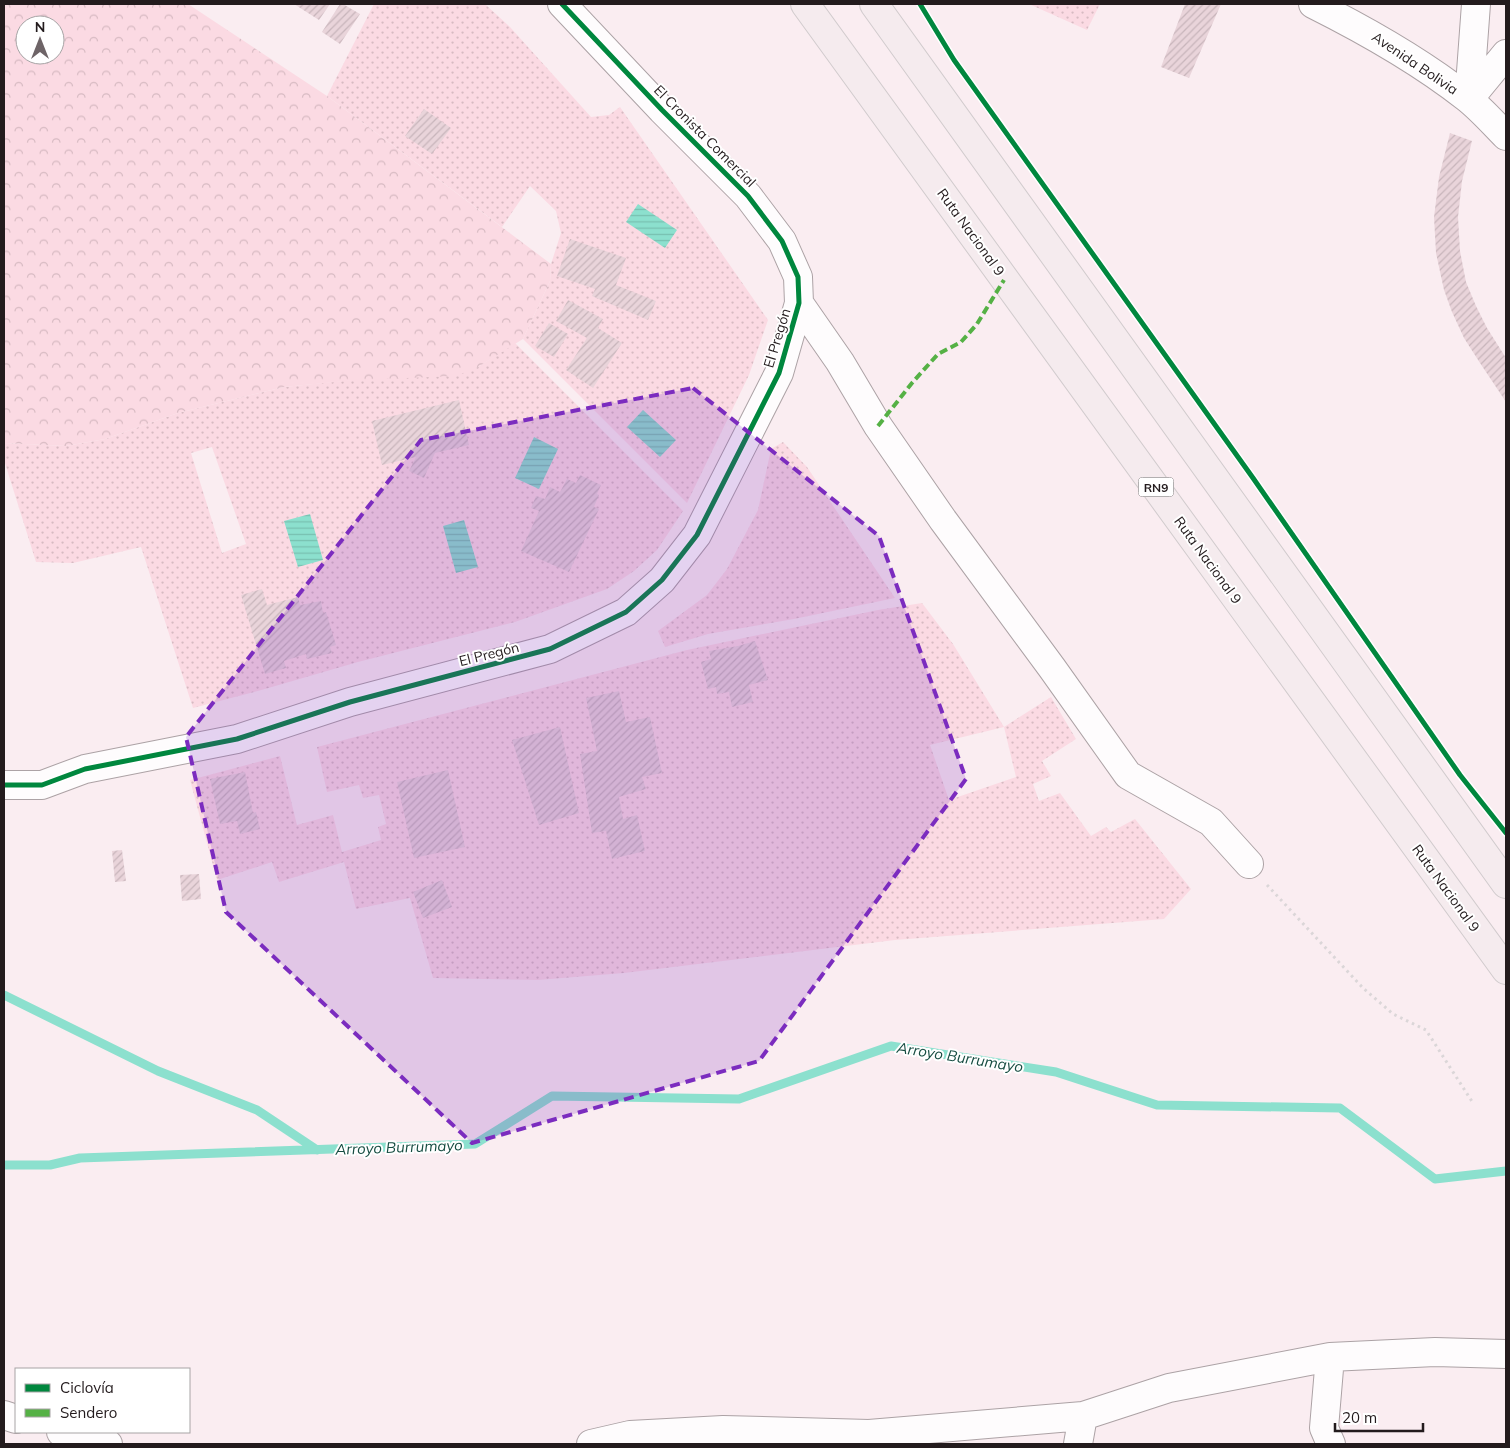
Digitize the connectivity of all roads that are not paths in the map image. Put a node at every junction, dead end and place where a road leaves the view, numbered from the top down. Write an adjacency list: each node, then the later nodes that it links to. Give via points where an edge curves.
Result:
1 (562, 4): 11 (street, El Cronista Comercial, via 748,196 782,241 798,277)
2 (806, 4): 15 (highway, Ruta Nacional 9 / RN9)
3 (874, 4): 7 (highway)
4 (889, 4): 7 (highway)
5 (1313, 4): 9 (street, Avenida Bolivia, via 1370,33)
6 (1476, 4): 9 (street)
7 (900, 40): 14 (highway)
8 (1506, 54): 9 (street)
9 (1469, 99): 10 (street, Avenida Bolivia)
10 (1506, 136)
11 (799, 303): 12 (street, El Pregón, via 779,373 697,535 662,580 626,612 550,649 350,702 237,739 85,769 42,785); 13 (street, via 894,450 1128,775 1211,822)
12 (4, 785)
13 (1249, 864)
14 (1506, 884)
15 (1506, 970)
16 (1506, 1354): 17 (street, via 1435,1352)
17 (1330, 1357): 18 (street, via 1169,1388); 25 (street, via 1324,1428)
18 (1083, 1416): 20 (street); 24 (street)
19 (65, 1433): 22 (street)
20 (914, 1437): 21 (street, via 869,1434)
21 (803, 1439): 23 (street, via 723,1430 630,1435)
22 (108, 1444)
23 (591, 1444)
24 (1078, 1444)
25 (1331, 1444)

